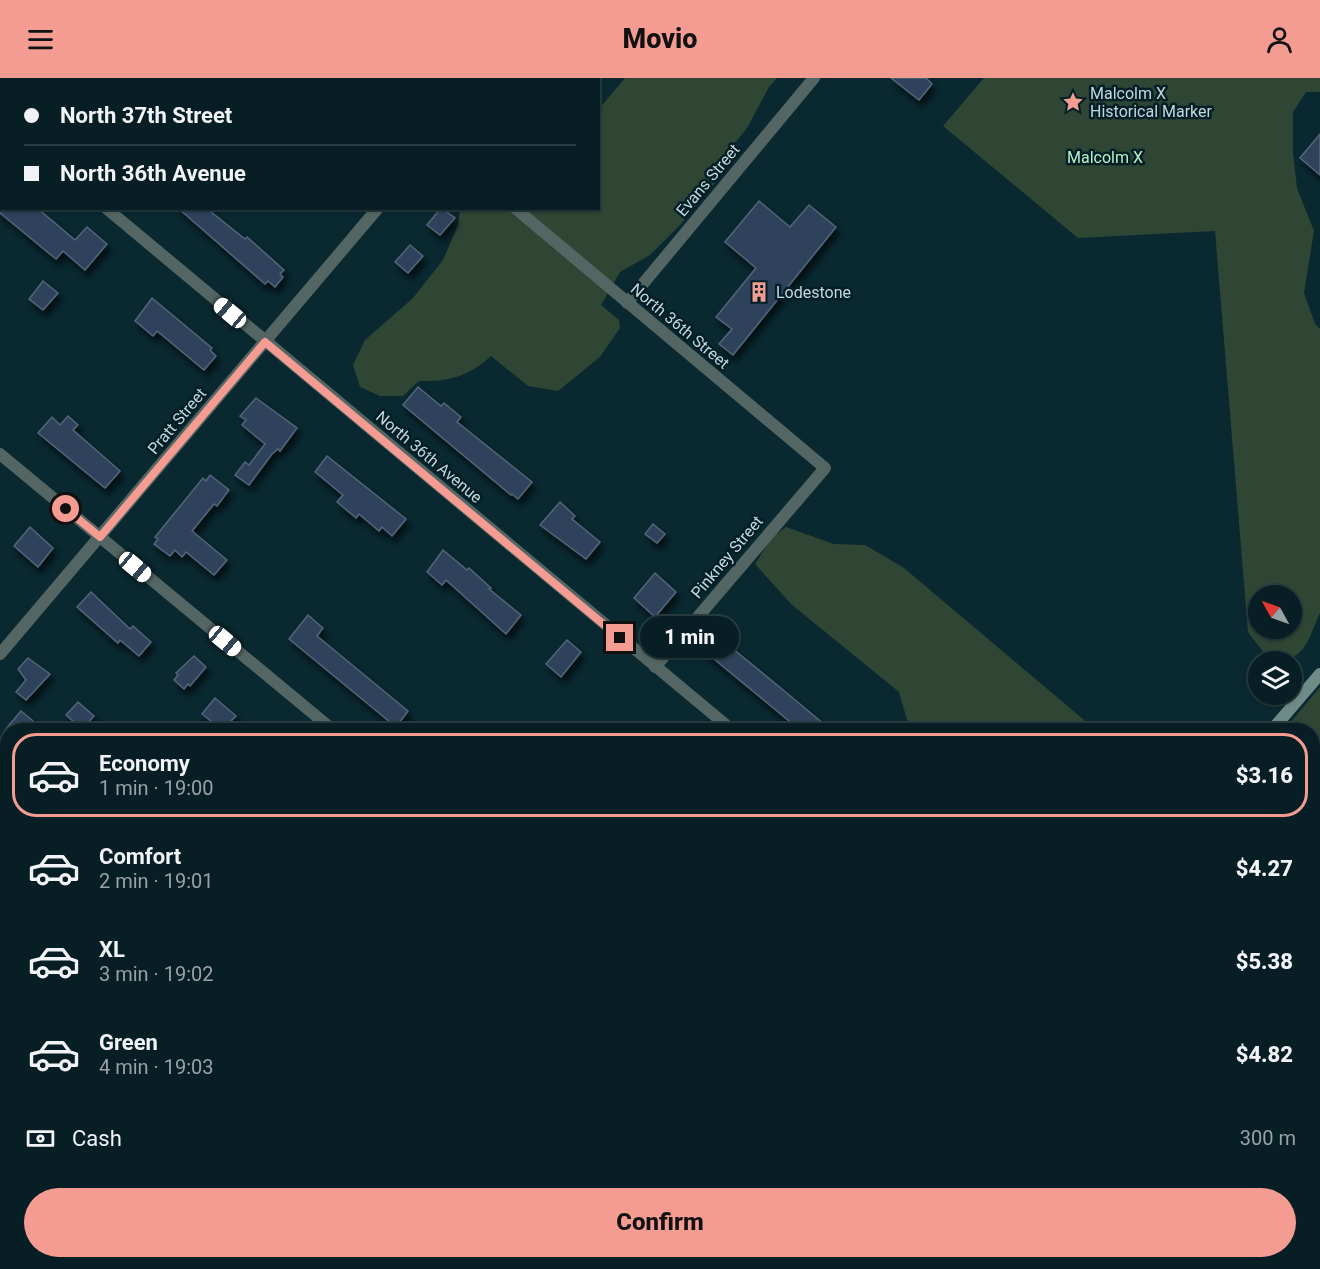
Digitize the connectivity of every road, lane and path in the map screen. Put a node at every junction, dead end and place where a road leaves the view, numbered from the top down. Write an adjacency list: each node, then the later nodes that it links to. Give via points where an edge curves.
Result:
1 (814, 78): 5 (street, Evans Street)
2 (108, 210): 6 (street, North 36th Avenue)
3 (376, 210): 6 (street, Pratt Street)
4 (517, 210): 5 (street, North 36th Street)
5 (627, 303): 8 (street, North 36th Street)
6 (265, 342): 9 (street, Pratt Street); 11 (street, North 36th Avenue)
7 (0, 454): 9 (street)
8 (825, 468): 11 (street, Pinkney Street)
9 (100, 537): 10 (street, Pratt Street); 13 (street)
10 (0, 654)
11 (655, 667): 14 (street, North 36th Avenue)
12 (1320, 674): 15 (street)
13 (325, 723)
14 (723, 723)
15 (1278, 723)

